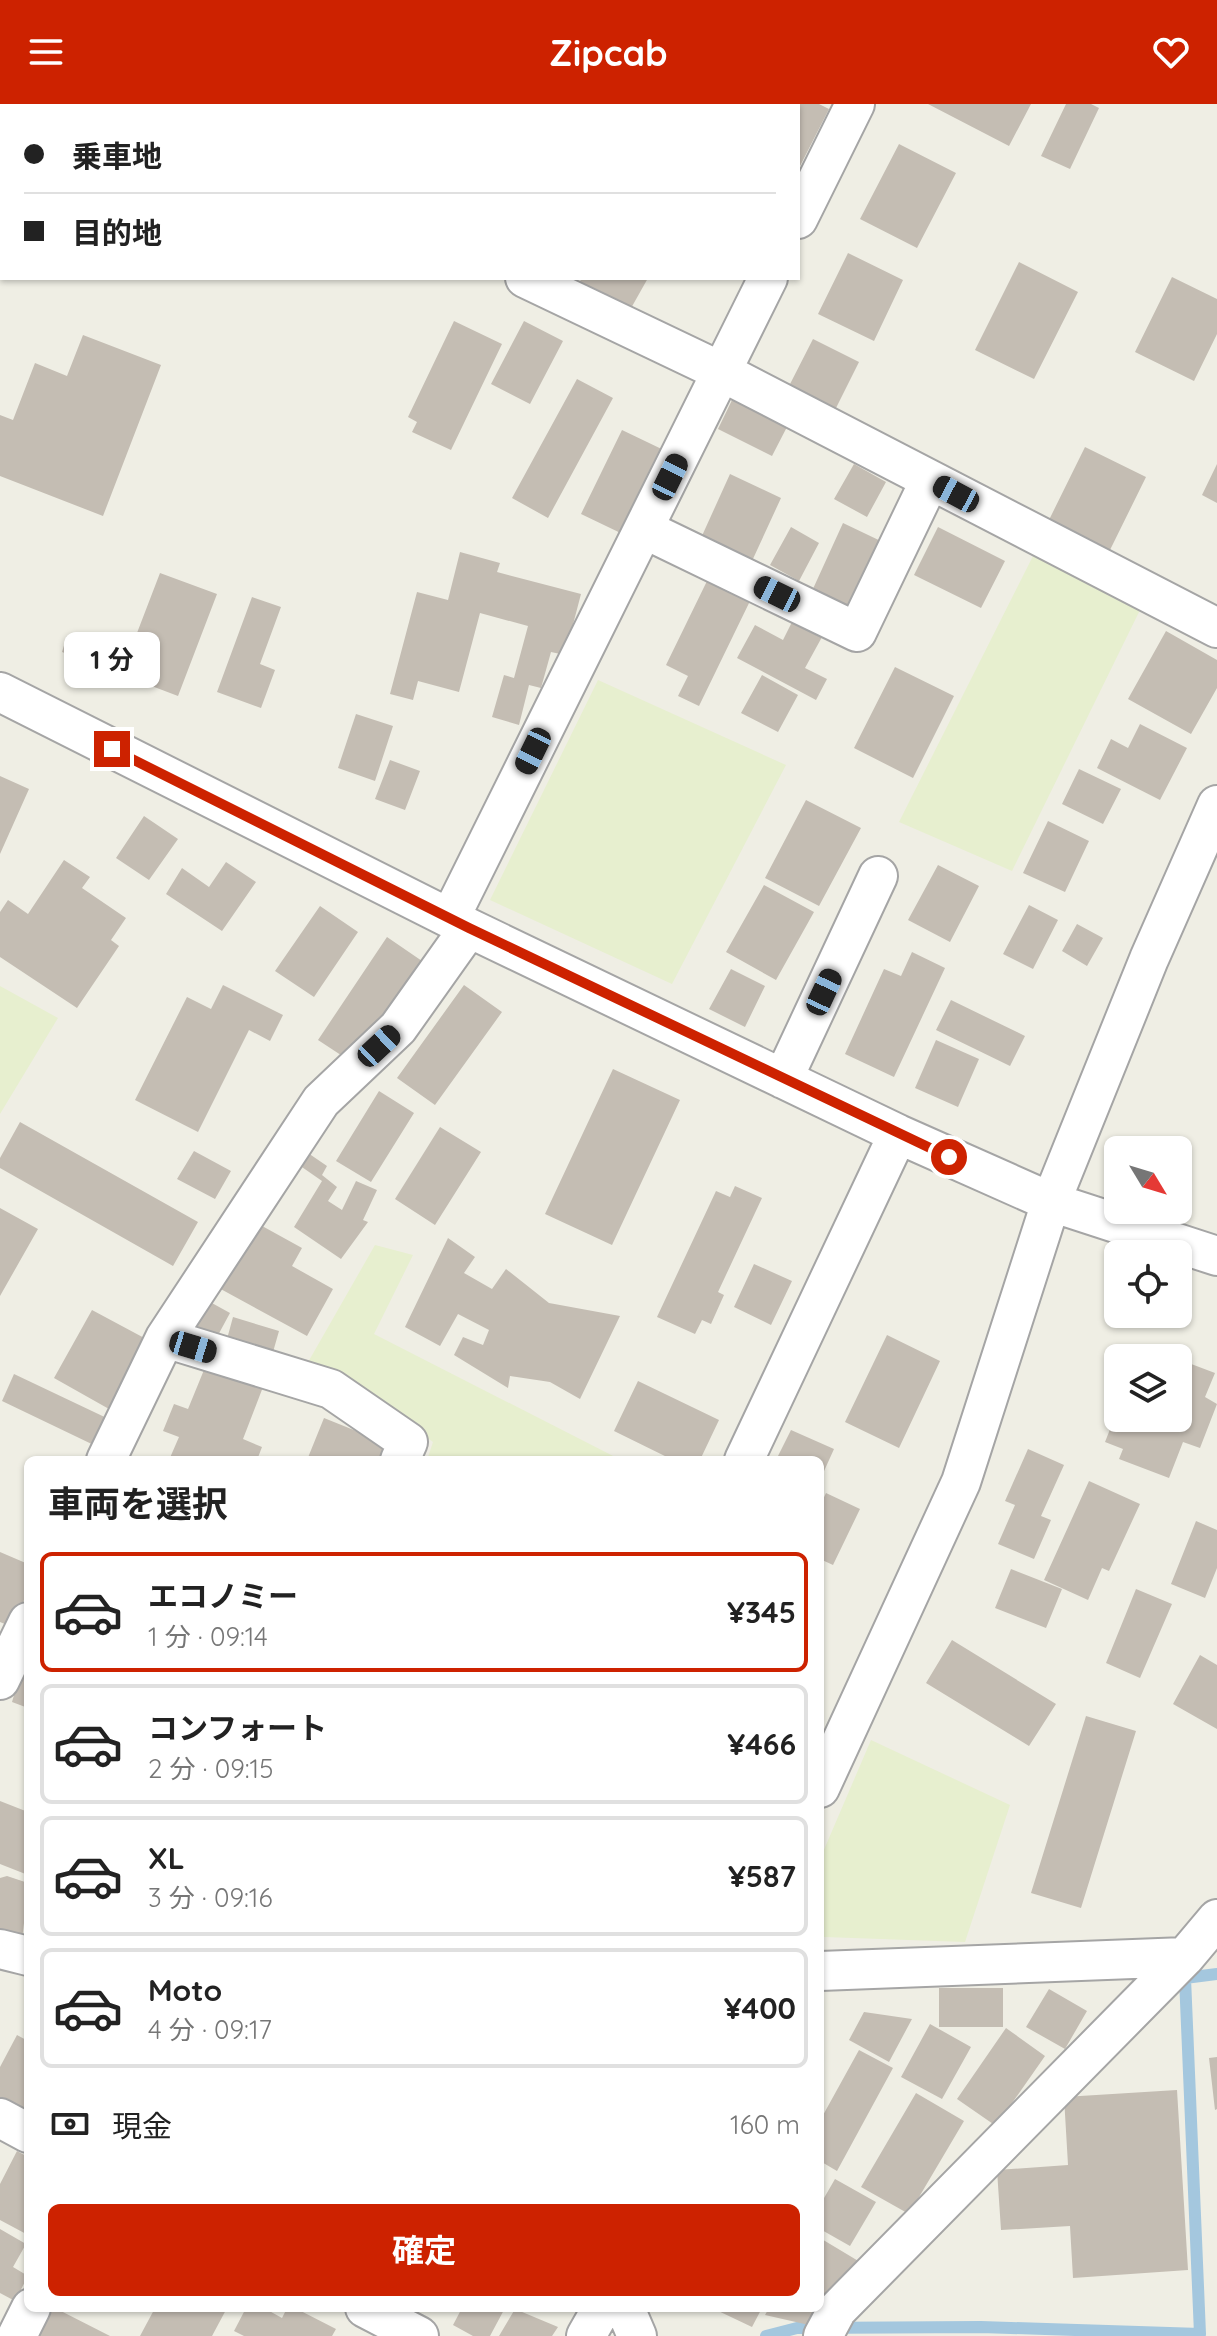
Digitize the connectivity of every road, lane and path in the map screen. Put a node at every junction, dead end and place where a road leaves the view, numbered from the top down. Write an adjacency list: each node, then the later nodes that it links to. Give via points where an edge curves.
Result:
1 (855, 104): 2 (street)
2 (800, 215)
3 (529, 280): 5 (street)
4 (767, 280): 5 (street)
5 (722, 372): 6 (street); 7 (street)
6 (930, 480): 7 (street, via 857,632); 8 (street)
7 (644, 529): 12 (street)
8 (1217, 628)
9 (0, 692): 12 (street)
10 (1217, 805): 15 (street)
11 (878, 876): 13 (street)
12 (460, 923): 13 (street); 17 (street, via 398,1028 321,1101)
13 (783, 1079): 14 (street)
14 (898, 1134): 15 (street); 20 (street)
15 (1051, 1202): 16 (street); 23 (street, via 961,1482)
16 (1217, 1256)
17 (165, 1338): 18 (street); 19 (street, via 331,1389 408,1442)
18 (108, 1456)
19 (402, 1456)
20 (746, 1456)
21 (24, 1630): 22 (street)
22 (0, 1680)
23 (824, 1779)
24 (1205, 1940): 27 (street); 38 (street, via 837,2310)
25 (0, 1949): 26 (street)
26 (24, 1955)
27 (824, 1971)
28 (0, 2118): 29 (street)
29 (24, 2131)
30 (29, 2312): 34 (street)
31 (373, 2312): 35 (street)
32 (600, 2312): 36 (street)
33 (627, 2312): 37 (street)
34 (17, 2336)
35 (419, 2336)
36 (586, 2336)
37 (637, 2336)
38 (823, 2336)

